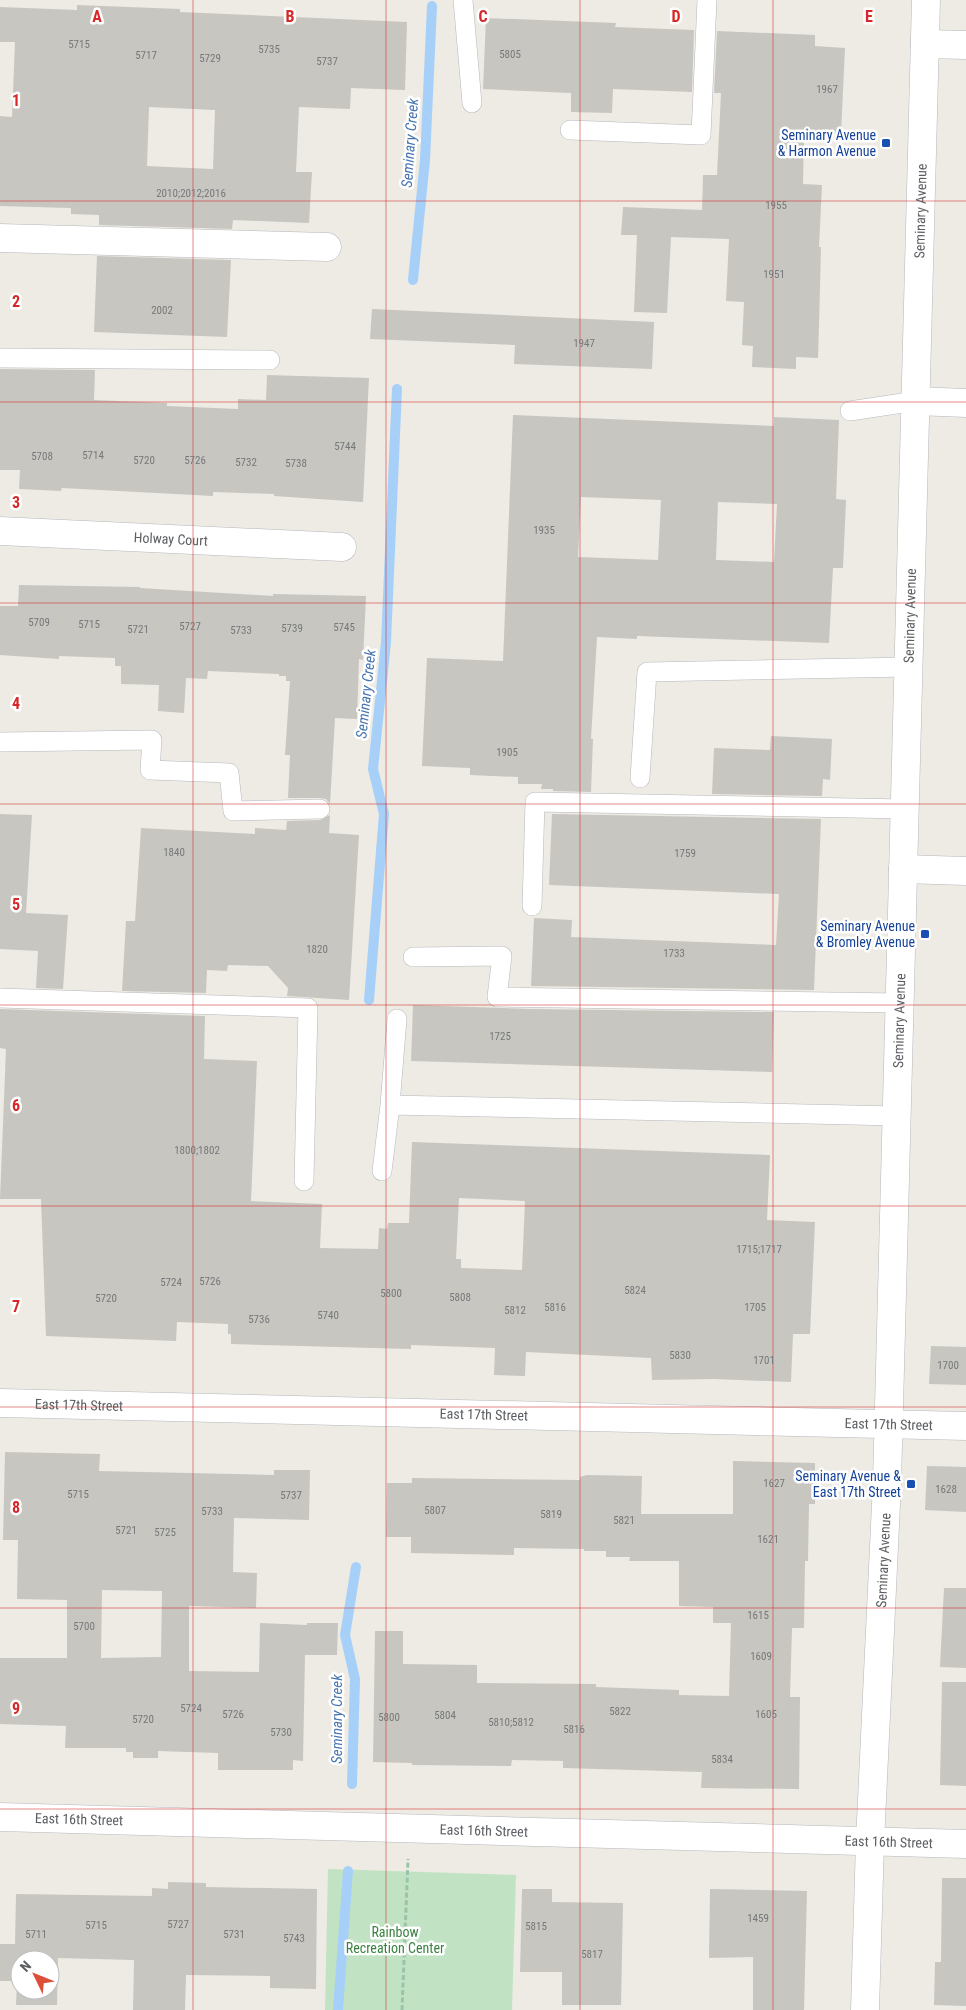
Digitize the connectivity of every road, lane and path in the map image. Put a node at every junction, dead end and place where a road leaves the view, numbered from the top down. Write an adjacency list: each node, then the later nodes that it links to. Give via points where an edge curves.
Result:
1 (463, 0): 6 (lane)
2 (707, 0): 7 (lane, via 701,135)
3 (926, 0): 4 (street, Seminary Avenue)
4 (925, 44): 5 (street); 12 (street, Seminary Avenue)
5 (966, 45)
6 (472, 103)
7 (570, 130)
8 (0, 238): 9 (street)
9 (327, 248)
10 (0, 358): 11 (lane)
11 (270, 360)
12 (916, 401): 13 (street); 14 (lane); 17 (street, Seminary Avenue)
13 (966, 403)
14 (850, 411)
15 (0, 531): 16 (street, Holway Court)
16 (342, 547)
17 (908, 667): 19 (lane, via 646,672); 21 (street, Seminary Avenue)
18 (0, 742): 20 (lane, via 152,740 150,770 229,772 233,812)
19 (640, 778)
20 (320, 809)
21 (905, 809): 22 (street, Seminary Avenue); 24 (lane, via 534,802)
22 (903, 869): 23 (street); 27 (street, Seminary Avenue)
23 (966, 871)
24 (532, 906)
25 (412, 957): 27 (lane, via 502,956 497,997)
26 (0, 998): 32 (lane, via 308,1008)
27 (900, 1003): 30 (street, Seminary Avenue)
28 (397, 1019): 29 (lane)
29 (390, 1105): 30 (lane); 31 (lane)
30 (897, 1116): 34 (street, Seminary Avenue)
31 (382, 1171)
32 (304, 1181)
33 (0, 1403): 34 (street, East 17th Street)
34 (889, 1424): 35 (street, East 17th Street); 38 (street, Seminary Avenue)
35 (966, 1426)
36 (0, 1817): 37 (street, East 16th Street)
37 (409, 1829): 38 (street, East 16th Street); 40 (path)
38 (870, 1842): 39 (street, East 16th Street); 41 (street, Seminary Avenue)
39 (966, 1844)
40 (402, 2010)
41 (865, 2010)

